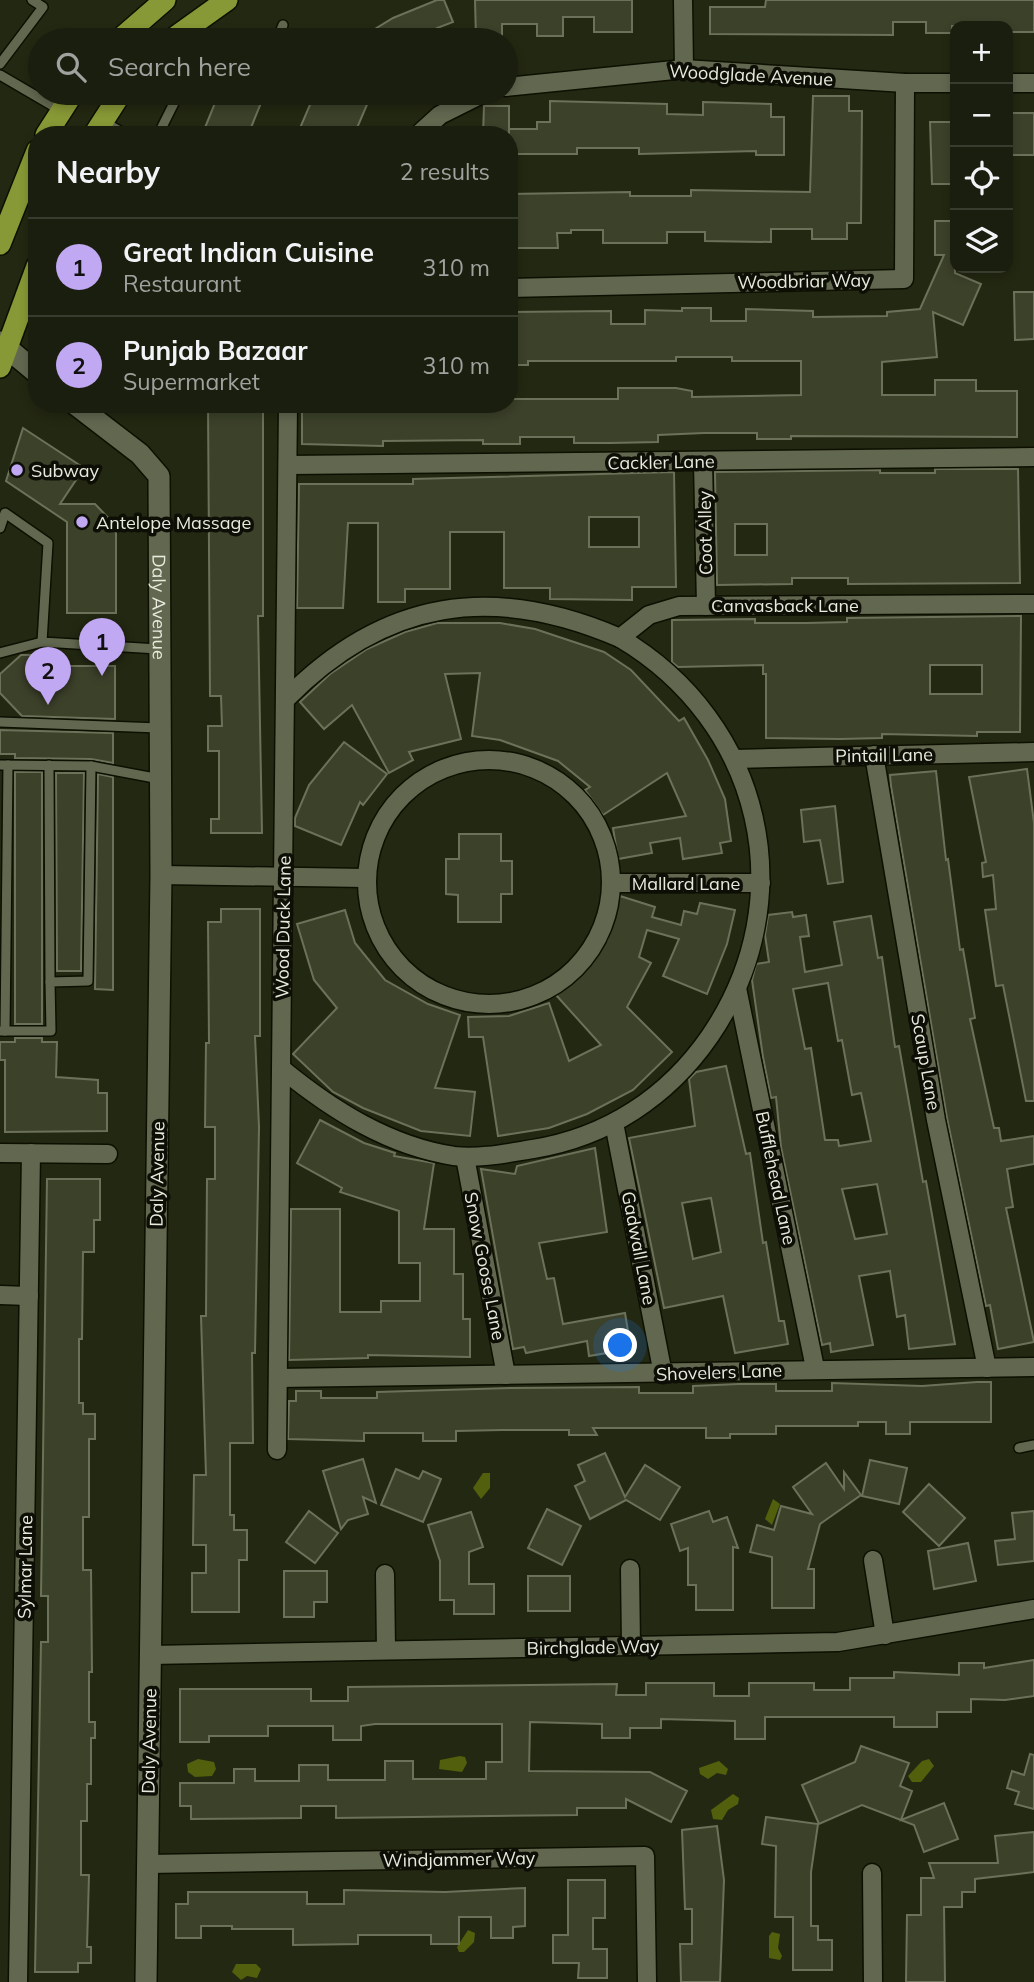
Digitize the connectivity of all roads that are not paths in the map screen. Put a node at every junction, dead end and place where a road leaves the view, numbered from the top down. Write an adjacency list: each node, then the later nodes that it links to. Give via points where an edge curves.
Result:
1 (32, 0): 9 (lane, via 43,7)
2 (165, 0): 6 (main road)
3 (227, 0): 7 (main road)
4 (683, 0): 10 (street)
5 (283, 25): 8 (lane)
6 (133, 28)
7 (188, 28)
8 (282, 28)
9 (0, 64)
10 (684, 69): 12 (street, Woodglade Avenue); 17 (street, Woodglade Avenue)
11 (0, 75): 16 (lane)
12 (905, 83): 13 (street, Woodglade Avenue); 29 (street, Woodbriar Way, via 904,279)
13 (950, 83)
14 (1013, 83): 15 (street)
15 (1034, 83)
16 (28, 86)
17 (518, 86)
18 (64, 105): 22 (main road)
19 (113, 105): 23 (main road)
20 (173, 105): 24 (lane)
21 (460, 105): 25 (street)
22 (51, 126)
23 (99, 126)
24 (162, 126)
25 (428, 126)
26 (28, 174): 27 (main road)
27 (0, 244)
28 (28, 288): 30 (main road)
29 (518, 288)
30 (2, 351): 31 (street)
31 (28, 367)
32 (92, 413): 42 (street, Daly Avenue, via 159,476)
33 (288, 413): 36 (street, Wood Duck Lane)
34 (1034, 457): 35 (street, Cackler Lane)
35 (703, 461): 36 (street, Cackler Lane); 39 (street, Coot Alley)
36 (289, 465): 44 (street, Wood Duck Lane)
37 (0, 528): 41 (lane, via 5,513 48,543)
38 (1034, 604): 39 (street, Canvasback Lane)
39 (706, 606): 40 (street, Canvasback Lane, via 665,608)
40 (620, 638): 44 (street, via 550,612 482,606 445,609 408,618 352,643); 49 (street, via 666,670 692,696)
41 (43, 642): 42 (lane); 43 (lane)
42 (158, 649): 46 (street, Daly Avenue)
43 (0, 653)
44 (286, 699): 55 (street, Wood Duck Lane)
45 (0, 722): 46 (lane)
46 (160, 729): 53 (street, Daly Avenue)
47 (1034, 752): 48 (street, Pintail Lane)
48 (874, 755): 49 (street, Pintail Lane); 72 (street, Scaup Lane, via 936,1120)
49 (734, 759): 58 (street, via 755,821)
50 (4, 765): 51 (lane); 61 (lane)
51 (49, 765): 52 (lane); 59 (lane)
52 (91, 766): 53 (lane); 59 (lane, via 88,981)
53 (160, 779): 54 (street, Daly Avenue)
54 (161, 875): 55 (street); 86 (street, Daly Avenue)
55 (284, 878): 56 (street); 62 (street, Wood Duck Lane)
56 (366, 878): 57 (street, Mallard Lane, via 376,835 401,798 437,772 458,764 502,761 545,774 580,801 603,839); 57 (street, Mallard Lane, via 374,923 405,970 432,990 454,998 499,1003 542,992 579,965 603,927)
57 (612, 883): 58 (street, Mallard Lane)
58 (761, 883): 60 (street, via 751,948)
59 (50, 982): 61 (lane, via 51,1031)
60 (737, 988): 63 (street, via 710,1035 674,1081); 71 (street, Bufflehead Lane)
61 (2, 1031)
62 (282, 1069): 67 (street, via 368,1128 425,1150); 75 (street, Wood Duck Lane)
63 (614, 1123): 67 (street, via 553,1146); 73 (street, Gadwall Lane)
64 (0, 1153): 65 (street)
65 (31, 1153): 66 (street); 69 (street, Sylmar Lane)
66 (108, 1154)
67 (465, 1157): 74 (street, Snow Goose Lane)
68 (0, 1296): 69 (street)
69 (29, 1296): 89 (street, Sylmar Lane)
70 (1034, 1367): 72 (street, Shovelers Lane)
71 (815, 1368): 72 (street, Shovelers Lane); 73 (street, Shovelers Lane)
72 (987, 1368)
73 (663, 1374): 74 (street, Shovelers Lane)
74 (506, 1375): 75 (street, Shovelers Lane)
75 (278, 1378): 78 (street, Wood Duck Lane)
76 (1034, 1444): 77 (lane)
77 (1019, 1448)
78 (277, 1450)
79 (873, 1560): 83 (street)
80 (630, 1569): 84 (street)
81 (385, 1573): 85 (street)
82 (1034, 1609): 83 (street, Birchglade Way)
83 (884, 1635): 84 (street, Birchglade Way, via 838,1642)
84 (631, 1646): 85 (street, Birchglade Way)
85 (386, 1650): 86 (street, Birchglade Way)
86 (150, 1655): 87 (street, Daly Avenue)
87 (147, 1864): 90 (street, Daly Avenue); 91 (street, Windjammer Way, via 645,1856)
88 (872, 1873): 92 (street)
89 (18, 1982)
90 (146, 1982)
91 (647, 1982)
92 (873, 1982)

